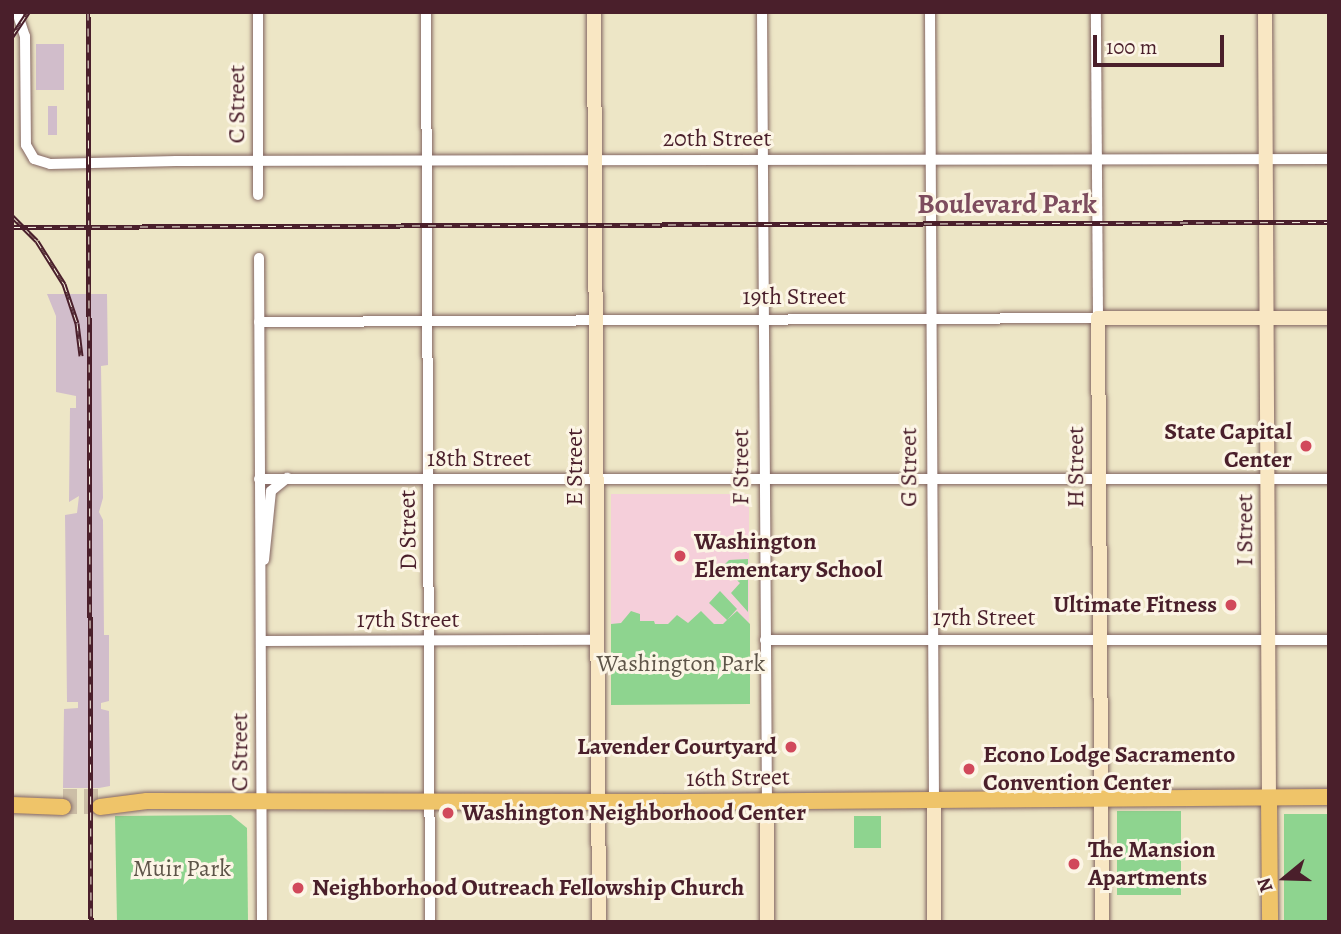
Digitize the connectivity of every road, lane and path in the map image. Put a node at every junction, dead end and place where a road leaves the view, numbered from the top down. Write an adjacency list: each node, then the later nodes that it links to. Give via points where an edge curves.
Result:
1 (17, 12): 15 (street, 20th Street, via 25,36 25,136 38,162)
2 (258, 12): 15 (street, C Street)
3 (426, 12): 16 (street, D Street)
4 (594, 12): 13 (street, E Street)
5 (762, 12): 14 (street, F Street)
6 (930, 12): 9 (street, G Street)
7 (1096, 12): 10 (street, H Street)
8 (1265, 12): 11 (street, I Street)
9 (930, 159): 10 (street, 20th Street); 14 (street, 20th Street); 22 (street, G Street)
10 (1098, 159): 11 (street, 20th Street); 19 (street, H Street)
11 (1266, 159): 12 (street, 20th Street); 20 (street, I Street)
12 (1329, 159)
13 (596, 160): 14 (street, 20th Street); 16 (street, 20th Street); 23 (street, E Street)
14 (762, 160): 24 (street, F Street)
15 (258, 162): 16 (street, 20th Street); 17 (street, C Street)
16 (427, 162): 25 (street, D Street)
17 (258, 195)
18 (259, 258): 26 (street, C Street)
19 (1098, 318): 20 (street, 19th Street); 22 (street, 19th Street); 31 (street, H Street)
20 (1267, 318): 21 (street, 19th Street); 28 (street, I Street)
21 (1329, 318)
22 (931, 319): 24 (street, 19th Street); 35 (street, G Street)
23 (597, 320): 24 (street, 19th Street); 25 (street, 19th Street); 34 (street, E Street)
24 (764, 320): 30 (street, F Street)
25 (427, 321): 26 (street, 19th Street); 33 (street, D Street)
26 (260, 322): 29 (street, C Street)
27 (288, 478): 29 (street, 18th Street); 33 (street, 18th Street); 36 (street, C Street, via 271,491)
28 (1267, 478): 31 (street, 18th Street); 32 (street, 18th Street); 41 (street, I Street)
29 (259, 479): 36 (street, C Street)
30 (764, 479): 34 (street, 18th Street); 35 (street, 18th Street); 40 (street, F Street)
31 (1098, 479): 35 (street, 18th Street); 38 (street, H Street)
32 (1329, 479)
33 (428, 480): 34 (street, 18th Street); 44 (street, D Street)
34 (597, 480): 39 (street, E Street)
35 (932, 480): 37 (street, G Street)
36 (260, 583): 43 (street, C Street)
37 (932, 639): 38 (street, 17th Street); 40 (street, 17th Street); 49 (street, G Street)
38 (1100, 639): 41 (street, 17th Street); 51 (street, H Street)
39 (598, 640): 44 (street, 17th Street); 54 (street, E Street)
40 (765, 640): 45 (street, F Street)
41 (1268, 640): 42 (street, 17th Street); 48 (street, I Street)
42 (1329, 640)
43 (261, 641): 44 (street, 17th Street); 52 (street, C Street)
44 (430, 641): 50 (street, D Street)
45 (766, 792): 49 (main road, 16th Street); 54 (main road, 16th Street); 59 (street, F Street)
46 (1329, 797): 48 (main road, 16th Street)
47 (12, 798): 55 (main road, via 63,801)
48 (1269, 798): 51 (main road, 16th Street); 62 (main road, I Street)
49 (934, 799): 51 (main road, 16th Street); 60 (street, G Street)
50 (430, 800): 52 (main road, 16th Street); 54 (main road, 16th Street); 57 (street, D Street)
51 (1101, 800): 61 (street, H Street)
52 (261, 801): 53 (main road, 16th Street); 56 (street, C Street)
53 (100, 802)
54 (599, 802): 58 (street, E Street)
55 (12, 805)
56 (262, 922)
57 (430, 922)
58 (599, 922)
59 (767, 922)
60 (934, 922)
61 (1102, 922)
62 (1270, 922)

